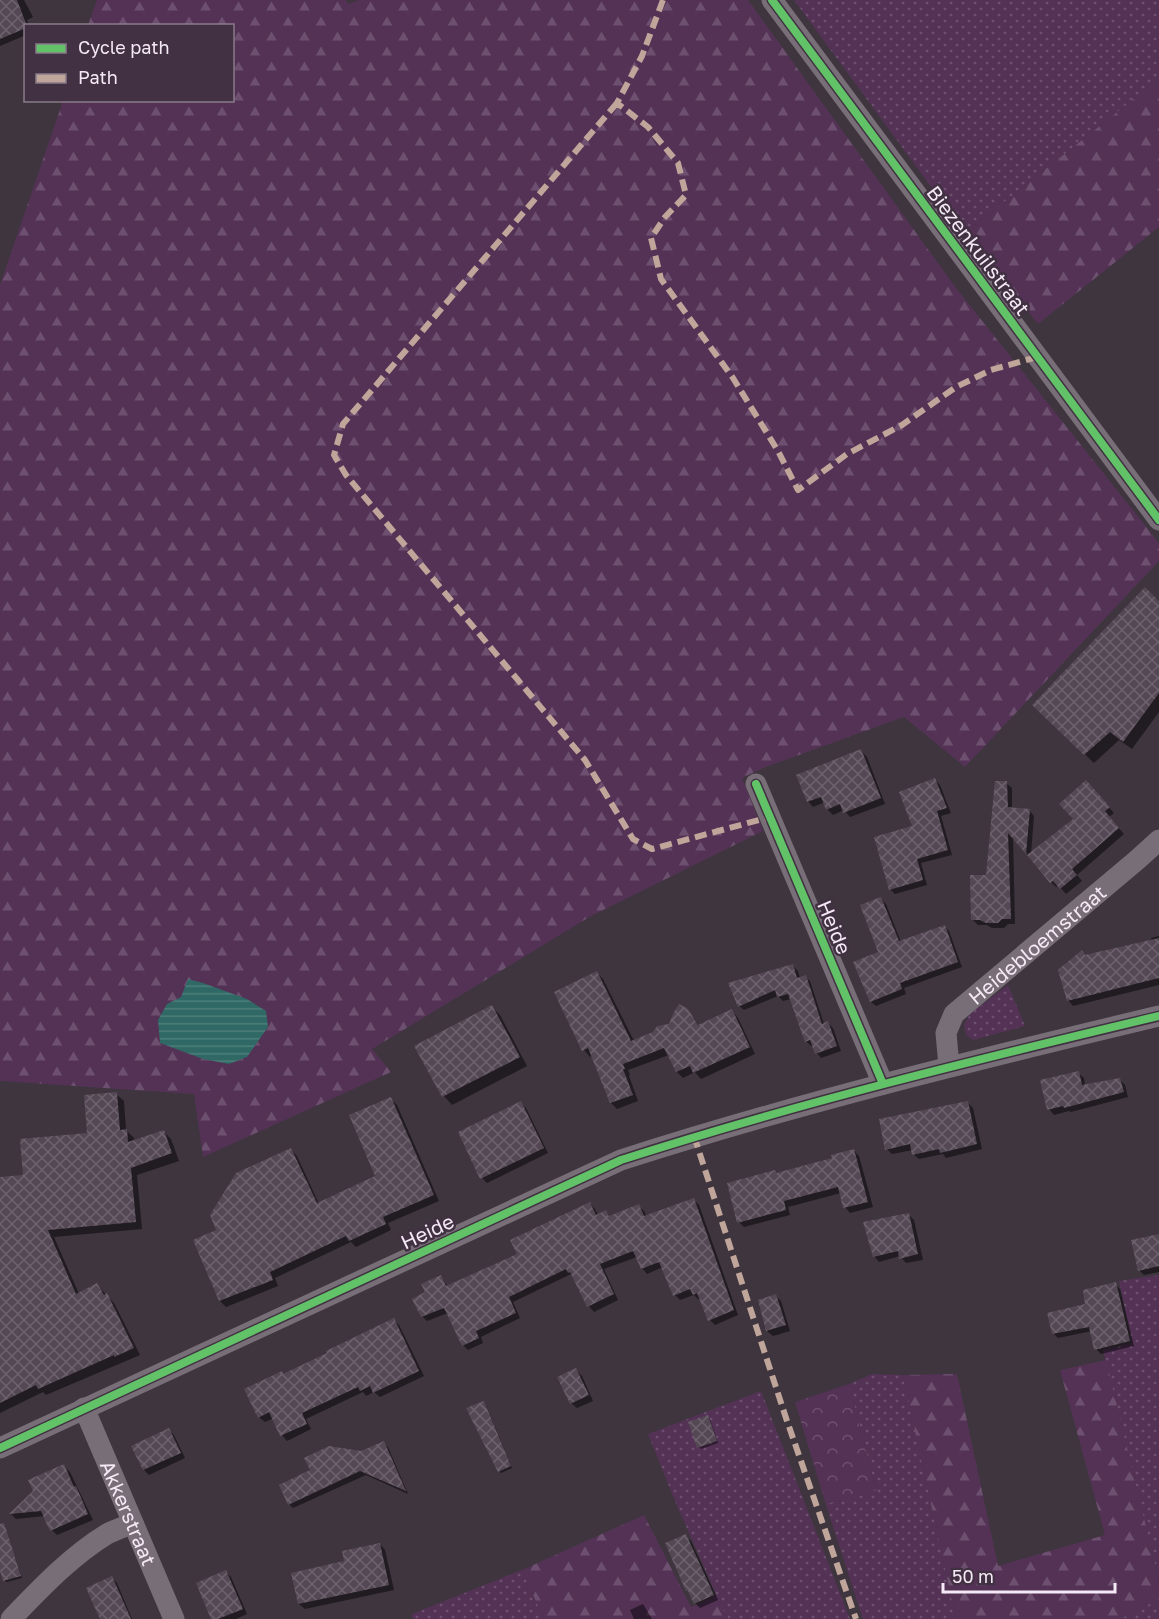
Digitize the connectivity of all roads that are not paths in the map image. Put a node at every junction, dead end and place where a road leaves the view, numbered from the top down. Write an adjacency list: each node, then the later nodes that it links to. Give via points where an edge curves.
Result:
1 (772, 0): 2 (street, Biezenkuilstraat)
2 (1159, 520)
3 (756, 784): 7 (street, Heide)
4 (1159, 840): 6 (street, Heidebloemstraat, via 954,1014 946,1033)
5 (1159, 1016): 6 (street, Heide)
6 (949, 1066): 7 (street, Heide)
7 (883, 1084): 8 (street, Heide, via 621,1160)
8 (84, 1408): 9 (street, Heide); 10 (street, Akkerstraat)
9 (0, 1448)
10 (133, 1523): 11 (street, via 108,1534 79,1555); 12 (street, Akkerstraat)
11 (11, 1619)
12 (174, 1619)

